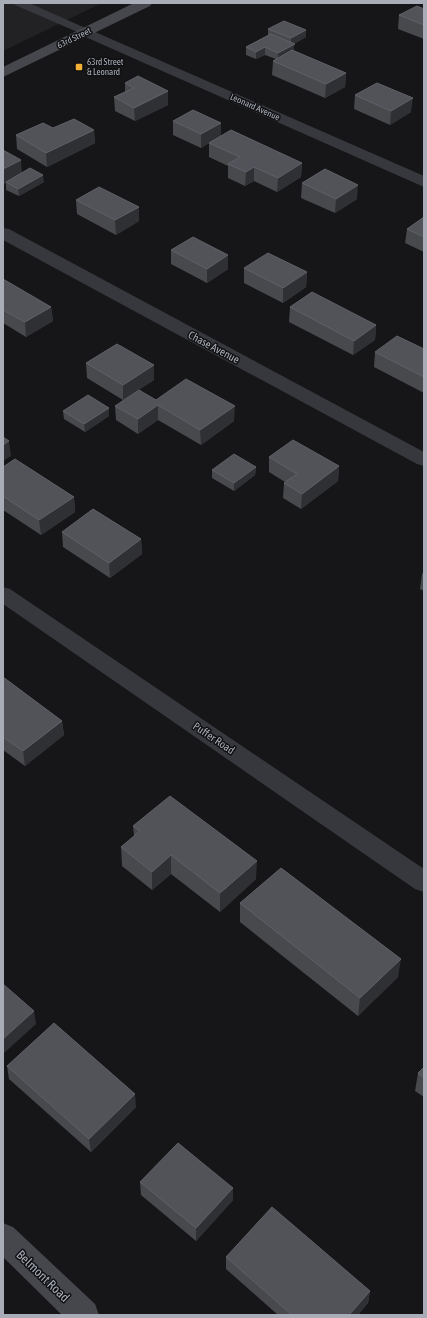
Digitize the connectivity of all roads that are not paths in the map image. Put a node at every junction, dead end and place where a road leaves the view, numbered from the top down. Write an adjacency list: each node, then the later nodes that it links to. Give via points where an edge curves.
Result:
1 (19, 3): 3 (lane)
2 (145, 3): 3 (main road, 63rd Street)
3 (86, 32): 4 (main road, 63rd Street); 5 (street, Leonard Avenue)
4 (3, 73)
5 (424, 182)
6 (3, 233): 7 (street, Chase Avenue)
7 (424, 460)
8 (3, 594): 9 (street, Puffer Road)
9 (424, 882)
10 (3, 1238): 11 (main road, Belmont Road)
11 (84, 1315)

